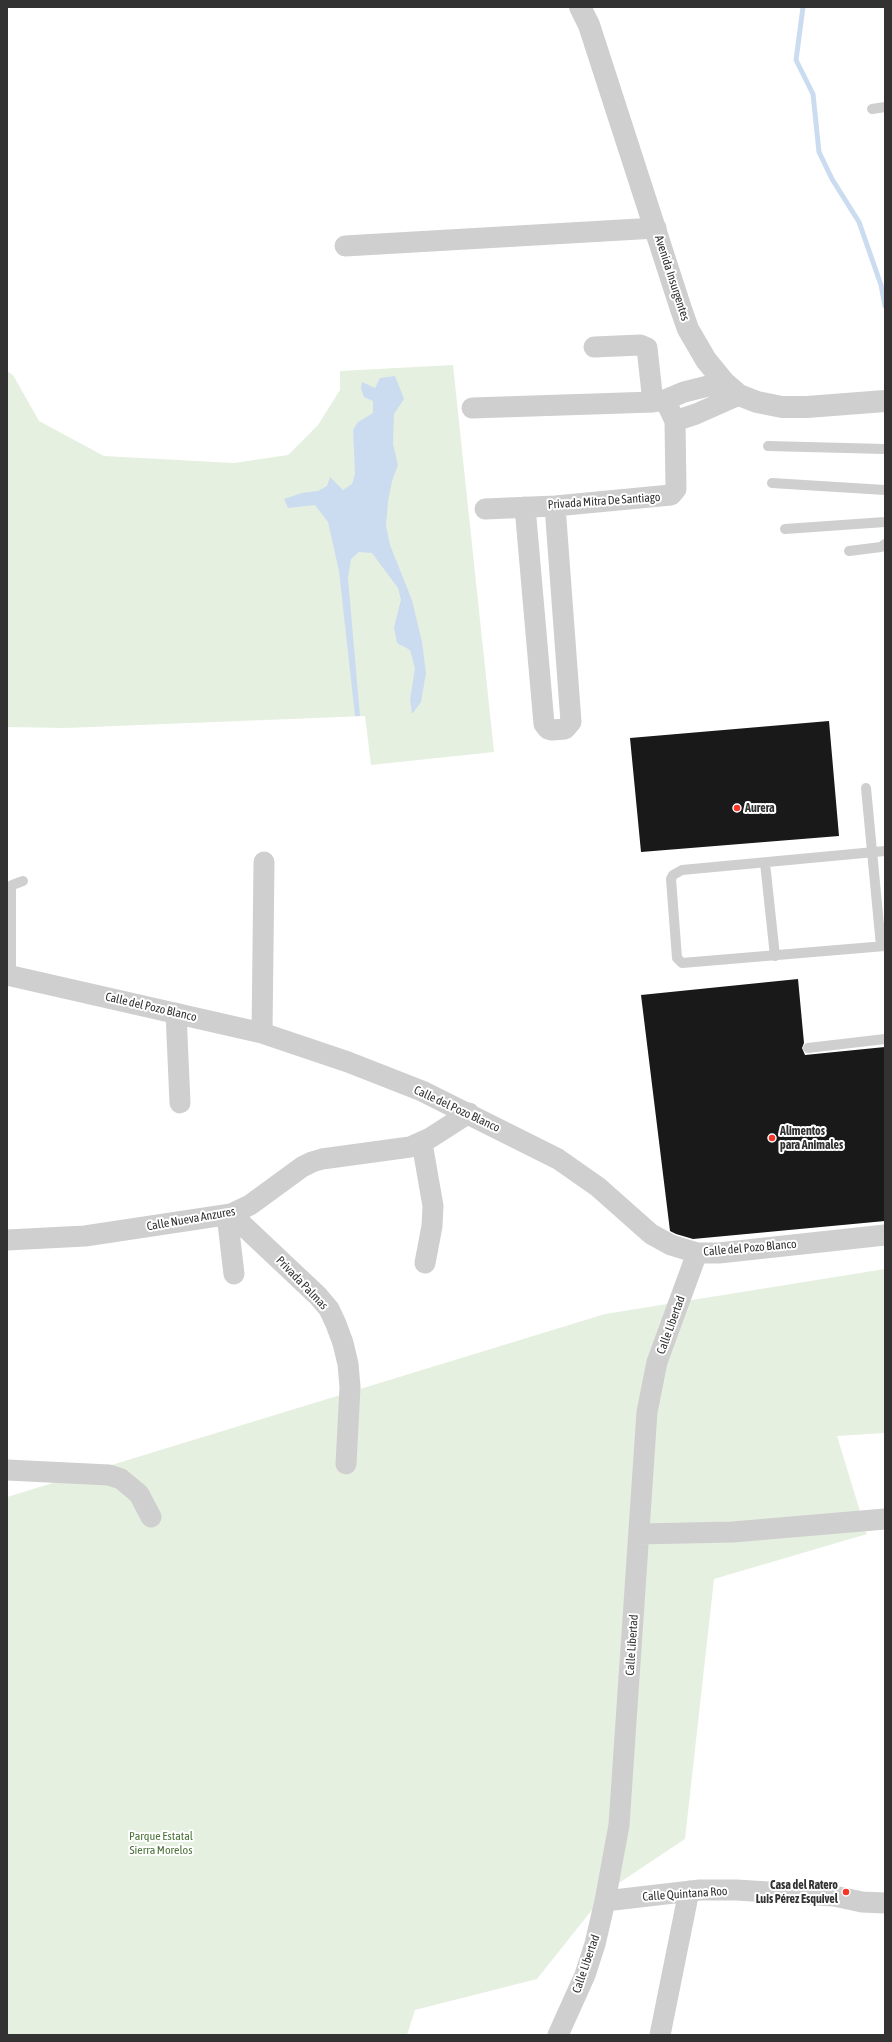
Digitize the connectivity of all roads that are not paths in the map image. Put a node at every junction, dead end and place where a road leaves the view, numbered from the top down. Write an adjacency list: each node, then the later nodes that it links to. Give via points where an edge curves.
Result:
1 (580, 7): 4 (street, Avenida Insurgentes)
2 (885, 107): 3 (lane)
3 (872, 109)
4 (656, 228): 5 (street); 7 (street, Avenida Insurgentes, via 688,329)
5 (345, 246)
6 (594, 347): 10 (street, Privada Mitra De Santiago, via 640,345 647,348)
7 (706, 360): 8 (street, Avenida Insurgentes); 9 (street)
8 (731, 388): 9 (street); 11 (street, Avenida Insurgentes, via 757,402 782,407); 13 (street, via 696,414)
9 (684, 392): 10 (street)
10 (659, 401): 12 (street); 13 (street, Privada Mitra De Santiago)
11 (885, 401)
12 (472, 408)
13 (675, 421): 18 (street, Privada Mitra De Santiago, via 676,488 671,495)
14 (768, 446): 15 (lane)
15 (885, 449)
16 (772, 483): 17 (lane)
17 (885, 490)
18 (555, 506): 19 (street, Privada Mitra De Santiago); 19 (street, via 571,722 565,729 552,730 544,724)
19 (524, 507): 20 (street, Privada Mitra De Santiago)
20 (485, 509)
21 (885, 522): 22 (lane)
22 (785, 529)
23 (885, 544): 24 (lane, via 881,547)
24 (849, 551)
25 (866, 788): 27 (lane)
26 (885, 851): 27 (lane)
27 (872, 852): 29 (lane); 31 (lane)
28 (264, 862): 35 (street)
29 (765, 863): 32 (lane); 32 (lane, via 676,872 671,879 674,924 678,958 682,963)
30 (22, 881): 33 (lane, via 12,885 11,889)
31 (883, 946): 32 (lane)
32 (775, 956)
33 (9, 975): 34 (street, Calle del Pozo Blanco)
34 (176, 1013): 35 (street, Calle del Pozo Blanco); 38 (street)
35 (262, 1033): 39 (street, Calle del Pozo Blanco, via 363,1068)
36 (885, 1038): 37 (lane)
37 (808, 1048)
38 (180, 1103)
39 (469, 1113): 40 (street, Calle Nueva Anzures); 44 (street, Calle del Pozo Blanco, via 558,1158 652,1234 671,1245)
40 (422, 1142): 41 (street, Calle Nueva Anzures, via 395,1150 312,1162 250,1205); 45 (street, via 433,1206)
41 (229, 1214): 43 (street, Calle Nueva Anzures, via 85,1236); 46 (street); 47 (street, Privada Palmas, via 329,1309 343,1343 350,1387)
42 (885, 1235): 44 (street, Calle del Pozo Blanco, via 719,1253)
43 (7, 1240)
44 (697, 1253): 51 (street, Calle Libertad, via 657,1362 647,1412)
45 (425, 1263)
46 (234, 1274)
47 (346, 1464)
48 (7, 1470): 49 (street, via 110,1475 121,1479 139,1494)
49 (151, 1517)
50 (885, 1519): 51 (street, via 733,1532)
51 (639, 1534): 53 (street, Calle Libertad, via 621,1806)
52 (689, 1891): 53 (street, Calle Quintana Roo); 54 (street, Calle Quintana Roo, via 736,1890 834,1896 862,1902); 56 (street)
53 (605, 1901): 55 (street, Calle Libertad, via 585,1975)
54 (885, 1903)
55 (558, 2035)
56 (660, 2035)

